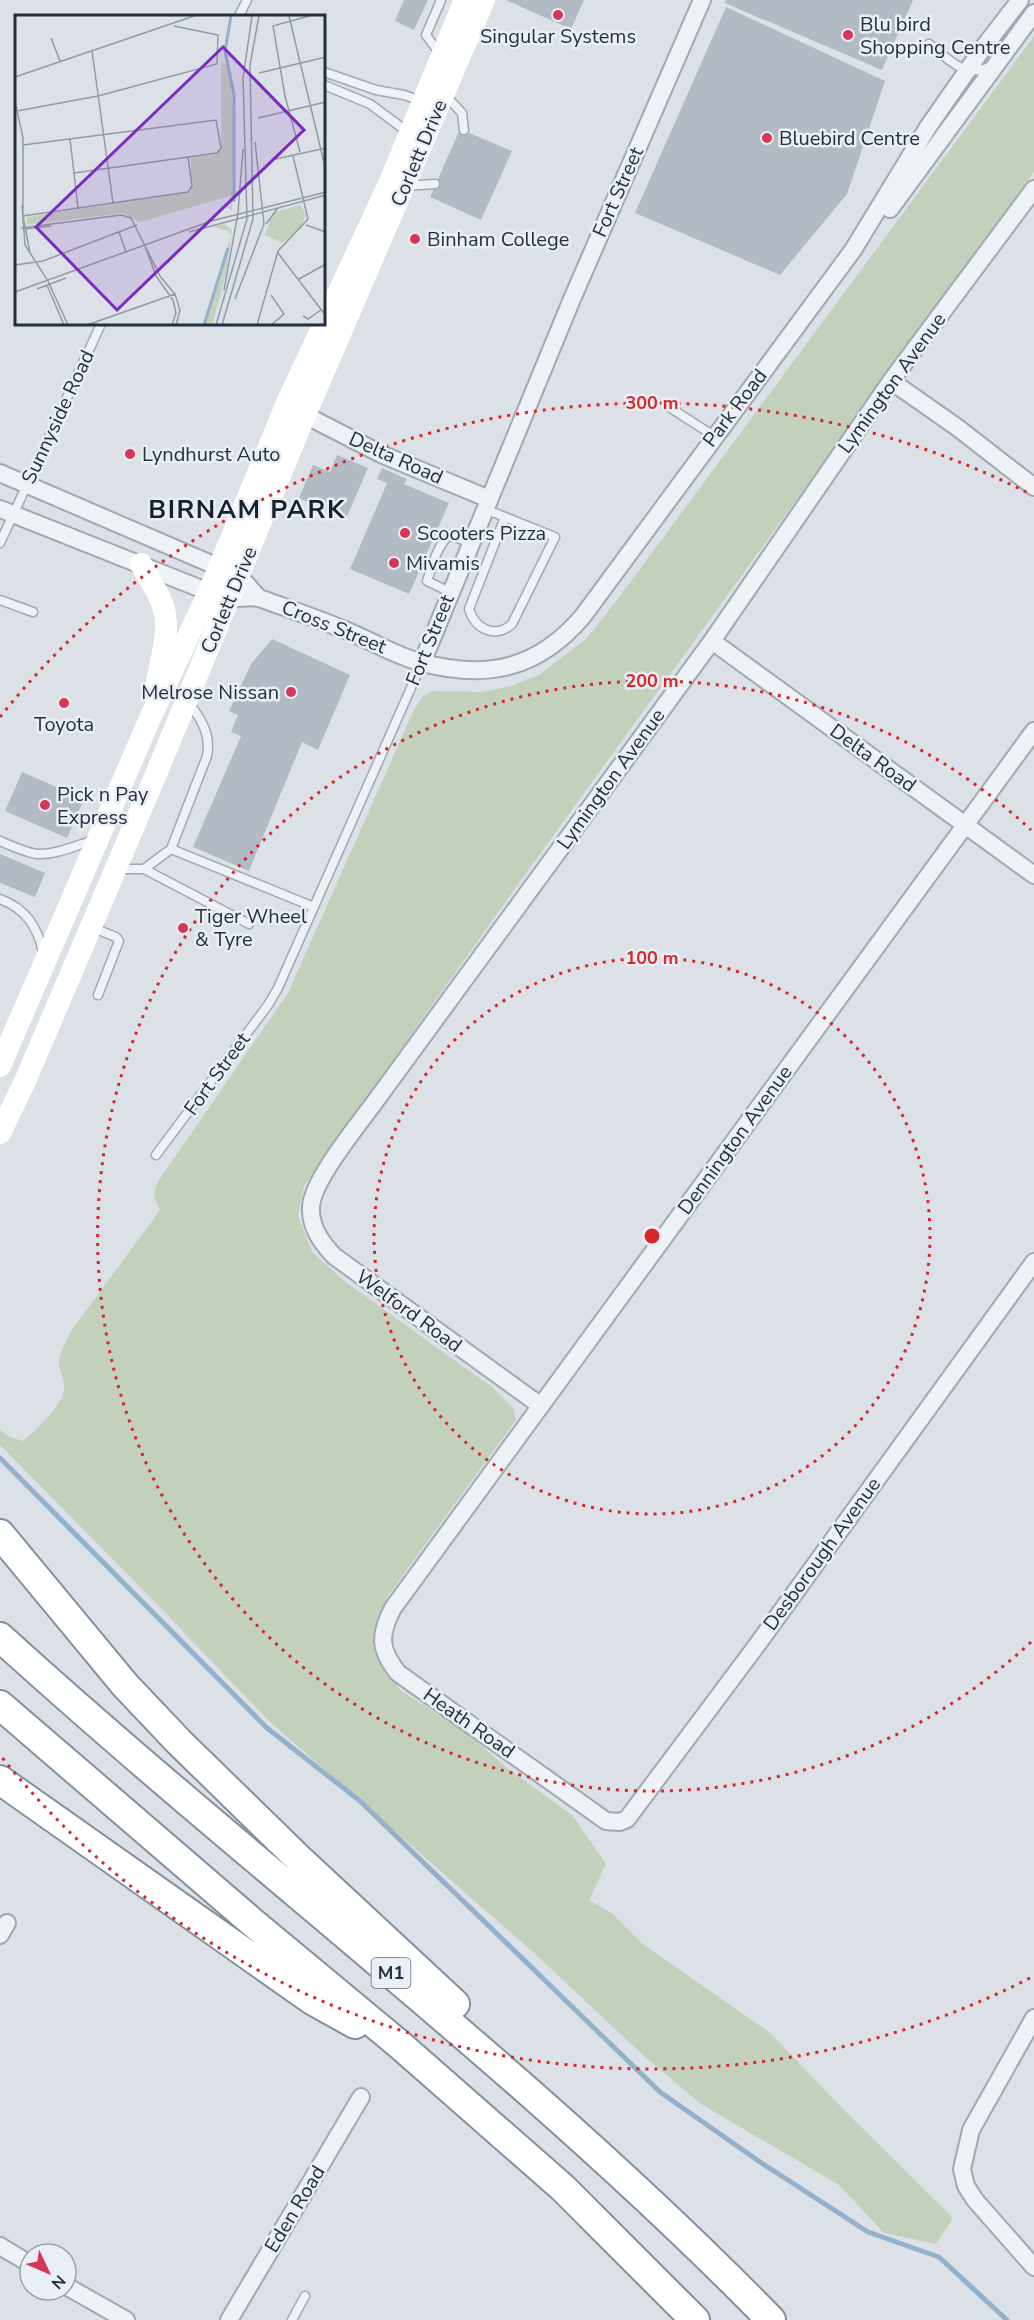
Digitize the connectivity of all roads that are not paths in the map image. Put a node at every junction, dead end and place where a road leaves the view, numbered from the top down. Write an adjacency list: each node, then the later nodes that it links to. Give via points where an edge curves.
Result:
1 (247, 0): 8 (lane)
2 (441, 0): 10 (lane, via 426,35)
3 (465, 0): 10 (main road, Corlett Drive)
4 (484, 0): 15 (main road, Corlett Drive)
5 (702, 0): 33 (street, Fort Street)
6 (1020, 0): 12 (street, Park Road)
7 (1034, 13): 11 (street, Park Road)
8 (240, 15)
9 (929, 44): 12 (lane)
10 (442, 56): 16 (main road, Corlett Drive)
11 (995, 64): 12 (lane, via 980,71); 22 (street, Park Road)
12 (966, 71): 22 (street, Park Road, via 928,127)
13 (326, 73): 16 (lane)
14 (326, 86): 18 (lane, via 370,104)
15 (444, 93): 17 (lane, via 462,112); 20 (main road, Corlett Drive)
16 (423, 102): 18 (main road, Corlett Drive)
17 (464, 130)
18 (410, 133): 23 (main road, Corlett Drive)
19 (435, 184): 20 (lane)
20 (404, 186): 28 (main road, Corlett Drive)
21 (1034, 189): 26 (street, Lymington Avenue)
22 (885, 208): 29 (street, Park Road)
23 (326, 319)
24 (99, 326): 31 (lane, Sunnyside Road)
25 (323, 326): 39 (main road, Corlett Drive)
26 (891, 381): 32 (street); 47 (street, Lymington Avenue)
27 (669, 407): 29 (lane)
28 (305, 415): 33 (street, Delta Road); 41 (main road, Corlett Drive)
29 (714, 436): 40 (street, Park Road)
30 (0, 472): 31 (street, Cross Street)
31 (28, 484): 34 (lane, Sunnyside Road); 39 (street, Cross Street)
32 (1034, 487)
33 (487, 504): 35 (lane); 37 (street, Fort Street)
34 (6, 512): 36 (lane, Sunnyside Road); 38 (street, Cross Street)
35 (505, 517): 35 (lane, via 555,537 512,624 492,632 477,624 469,609)
36 (0, 543)
37 (471, 543): 42 (street, Fort Street); 42 (lane, via 450,535 441,547 427,581)
38 (141, 564): 43 (street, Cross Street); 50 (main road, via 166,619)
39 (218, 567): 41 (street, Cross Street); 43 (main road, Corlett Drive)
40 (618, 568): 48 (street, Cross Street, via 568,633 537,657 494,670)
41 (239, 576): 43 (main road, Corlett Drive); 44 (street, Cross Street)
42 (450, 592): 48 (street, Fort Street)
43 (219, 595): 44 (street, Cross Street); 49 (main road, Corlett Drive); 50 (main road, Corlett Drive)
44 (258, 597): 48 (street, Cross Street)
45 (0, 600): 46 (lane)
46 (33, 612)
47 (712, 641): 52 (street, Delta Road); 68 (street, Lymington Avenue, via 377,1099)
48 (422, 663): 60 (lane, Fort Street)
49 (187, 700): 55 (lane, via 203,722 209,744); 56 (main road, Corlett Drive)
50 (151, 716): 53 (main road, Corlett Drive)
51 (1034, 731): 52 (street, Dennington Avenue)
52 (964, 825): 58 (street, Delta Road); 70 (street, Dennington Avenue)
53 (99, 839): 54 (lane, via 40,854); 63 (main road, Corlett Drive)
54 (0, 841)
55 (171, 849): 57 (lane); 60 (lane)
56 (116, 869): 57 (lane); 62 (main road, Corlett Drive)
57 (144, 869): 61 (lane)
58 (1034, 875)
59 (0, 899): 63 (lane, via 14,904 29,919)
60 (314, 907): 67 (lane, Fort Street, via 268,1005)
61 (249, 924)
62 (91, 927): 64 (lane, via 119,941); 66 (main road, Corlett Drive)
63 (46, 961): 65 (main road, Corlett Drive)
64 (98, 995)
65 (0, 1066)
66 (0, 1133)
67 (156, 1155)
68 (314, 1193): 70 (street, Welford Road, via 310,1205 314,1229 334,1256)
69 (1034, 1262): 76 (street, Desborough Avenue, via 634,1812 620,1822)
70 (541, 1406): 72 (street, Dennington Avenue)
71 (0, 1534): 80 (highway, via 163,1726 299,1859 527,2070)
72 (393, 1608): 76 (street, Heath Road, via 382,1636 388,1660 398,1673)
73 (0, 1637): 80 (highway, M1, via 88,1717)
74 (0, 1705): 78 (highway, M1)
75 (0, 1780): 78 (highway, via 312,2000)
76 (599, 1816)
77 (1034, 2018): 83 (street, via 971,2130 962,2169 966,2186 989,2218)
78 (400, 2045): 89 (highway, M1, via 563,2188)
79 (361, 2097): 87 (street, Eden Road)
80 (560, 2120): 90 (highway, M1, via 624,2175)
81 (0, 2246): 82 (street)
82 (18, 2257)
83 (1034, 2267)
84 (78, 2293): 86 (street)
85 (305, 2296): 88 (lane)
86 (126, 2320)
87 (228, 2320)
88 (292, 2320)
89 (695, 2320)
90 (771, 2320)

